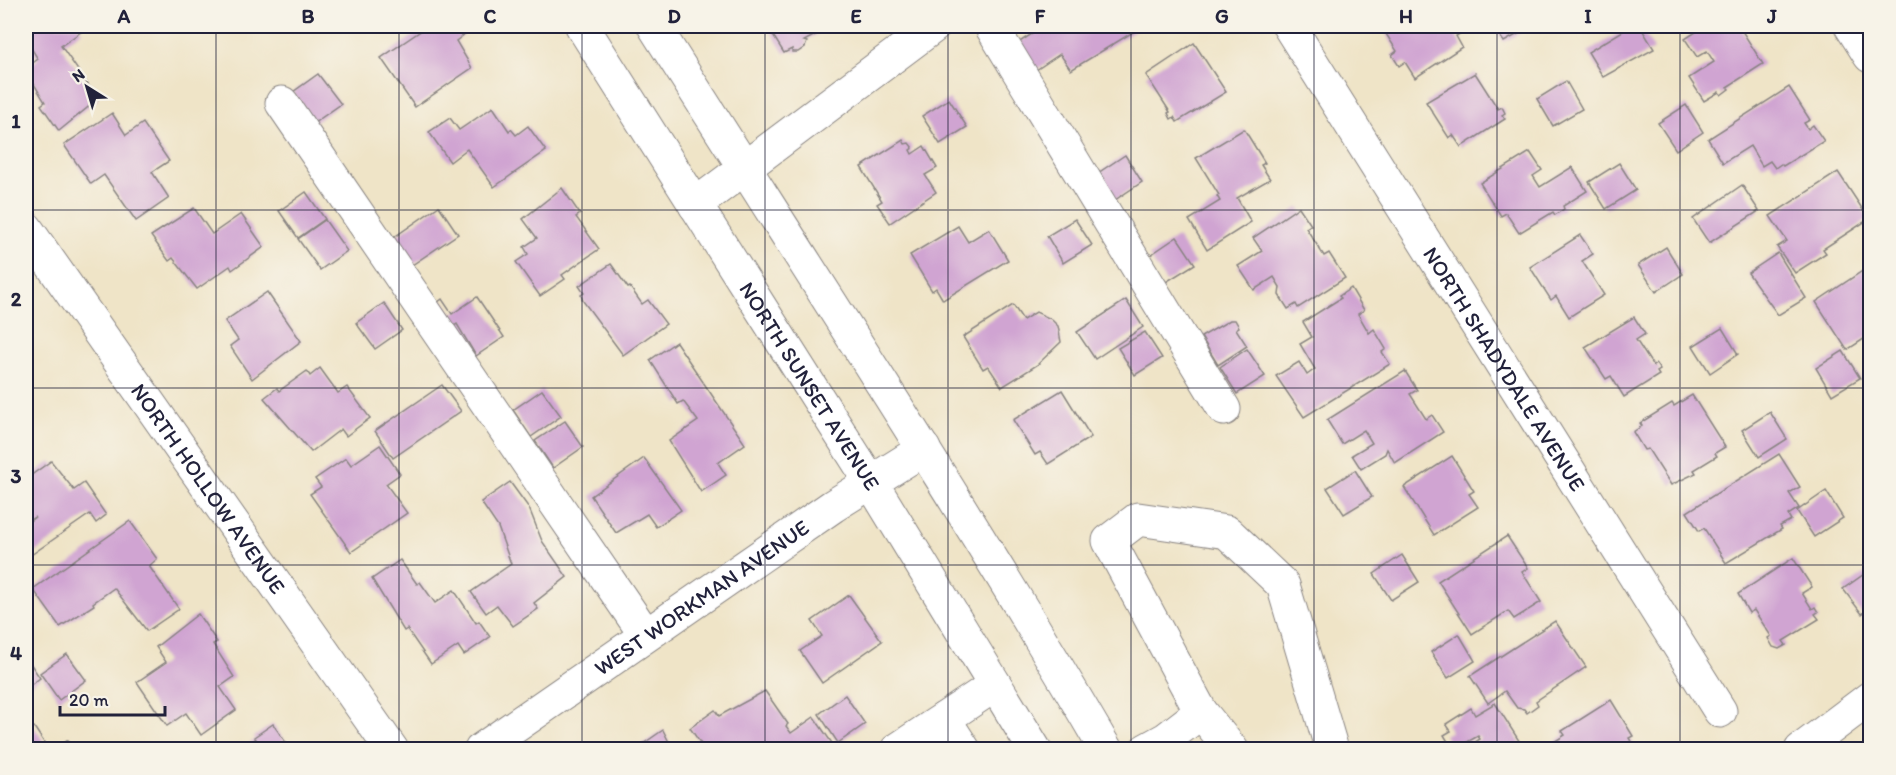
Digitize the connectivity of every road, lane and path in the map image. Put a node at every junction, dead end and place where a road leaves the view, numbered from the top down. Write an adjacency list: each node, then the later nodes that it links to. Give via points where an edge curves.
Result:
1 (582, 26): 10 (street, NORTH SUNSET AVENUE)
2 (654, 26): 9 (street)
3 (934, 26): 9 (street)
4 (991, 26): 12 (street)
5 (1289, 26): 18 (street, NORTH SHADYDALE AVENUE)
6 (1851, 26): 7 (street)
7 (1870, 56)
8 (282, 103): 15 (street)
9 (745, 168): 10 (street); 13 (street)
10 (695, 205): 14 (street, NORTH SUNSET AVENUE)
11 (26, 228): 21 (street, NORTH HOLLOW AVENUE)
12 (1224, 410)
13 (924, 449): 14 (street, WEST WORKMAN AVENUE); 26 (street)
14 (871, 482): 15 (street, WEST WORKMAN AVENUE); 16 (street, NORTH SUNSET AVENUE)
15 (645, 634): 22 (street, WEST WORKMAN AVENUE)
16 (995, 685): 20 (street); 25 (street, NORTH SUNSET AVENUE)
17 (1870, 698): 30 (street)
18 (1720, 711)
19 (1201, 712): 27 (street); 28 (street); 29 (street, via 1109,541 1138,519 1227,532 1283,585)
20 (944, 719): 23 (street); 24 (street)
21 (392, 750)
22 (481, 750)
23 (897, 750)
24 (964, 750)
25 (1035, 750)
26 (1106, 750)
27 (1146, 750)
28 (1232, 750)
29 (1332, 750)
30 (1801, 750)

